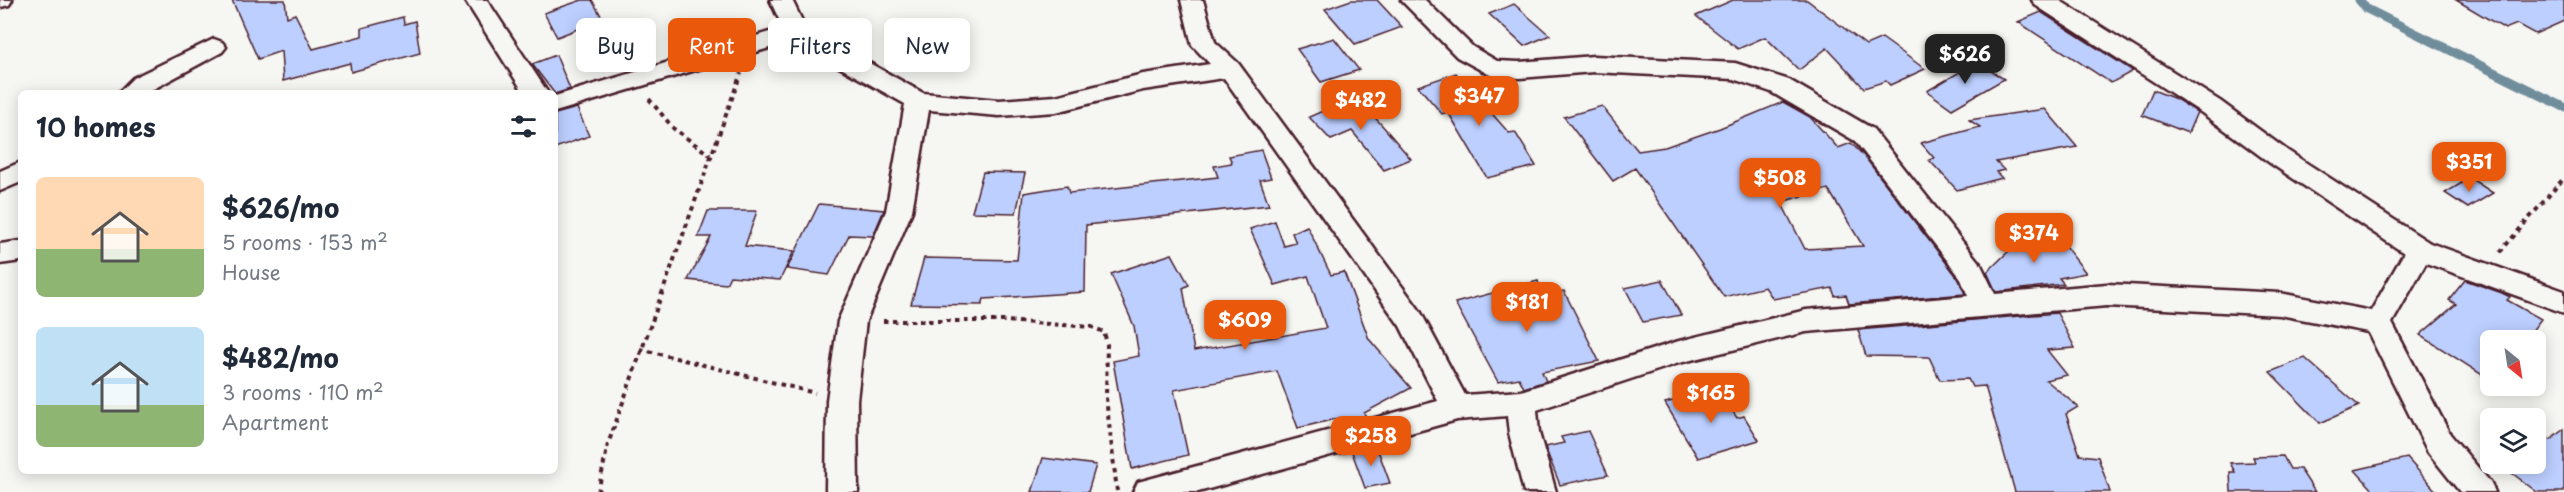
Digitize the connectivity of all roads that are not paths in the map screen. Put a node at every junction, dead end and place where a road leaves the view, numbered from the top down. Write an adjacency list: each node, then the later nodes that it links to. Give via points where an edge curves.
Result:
1 (476, 0): 12 (street)
2 (781, 0): 6 (street)
3 (1192, 0): 9 (street, via 1204,45)
4 (1412, 0): 21 (street, via 1465,52 1492,68 1519,70 1594,64 1735,71 1780,87 1864,135 1971,272)
5 (2043, 0): 17 (street, via 2211,107)
6 (789, 18)
7 (768, 40): 14 (street)
8 (214, 47): 11 (street)
9 (1230, 69): 13 (street, via 1143,82 1056,104 999,108); 24 (street, via 1410,319)
10 (867, 72): 13 (street)
11 (134, 90)
12 (534, 90)
13 (918, 101): 25 (street, via 899,211 852,321 842,400)
14 (558, 103)
15 (18, 173): 16 (street)
16 (0, 182)
17 (2420, 250): 20 (street); 22 (street)
18 (18, 251): 19 (street)
19 (0, 254)
20 (2564, 302)
21 (1987, 306): 22 (street, via 2107,295 2280,304); 23 (street, via 1806,321 1679,352)
22 (2378, 323): 28 (street, via 2439,443)
23 (1521, 403): 24 (street); 27 (street, via 1524,433)
24 (1457, 408): 26 (street)
25 (842, 492)
26 (1149, 492)
27 (1540, 492)
28 (2479, 492)

